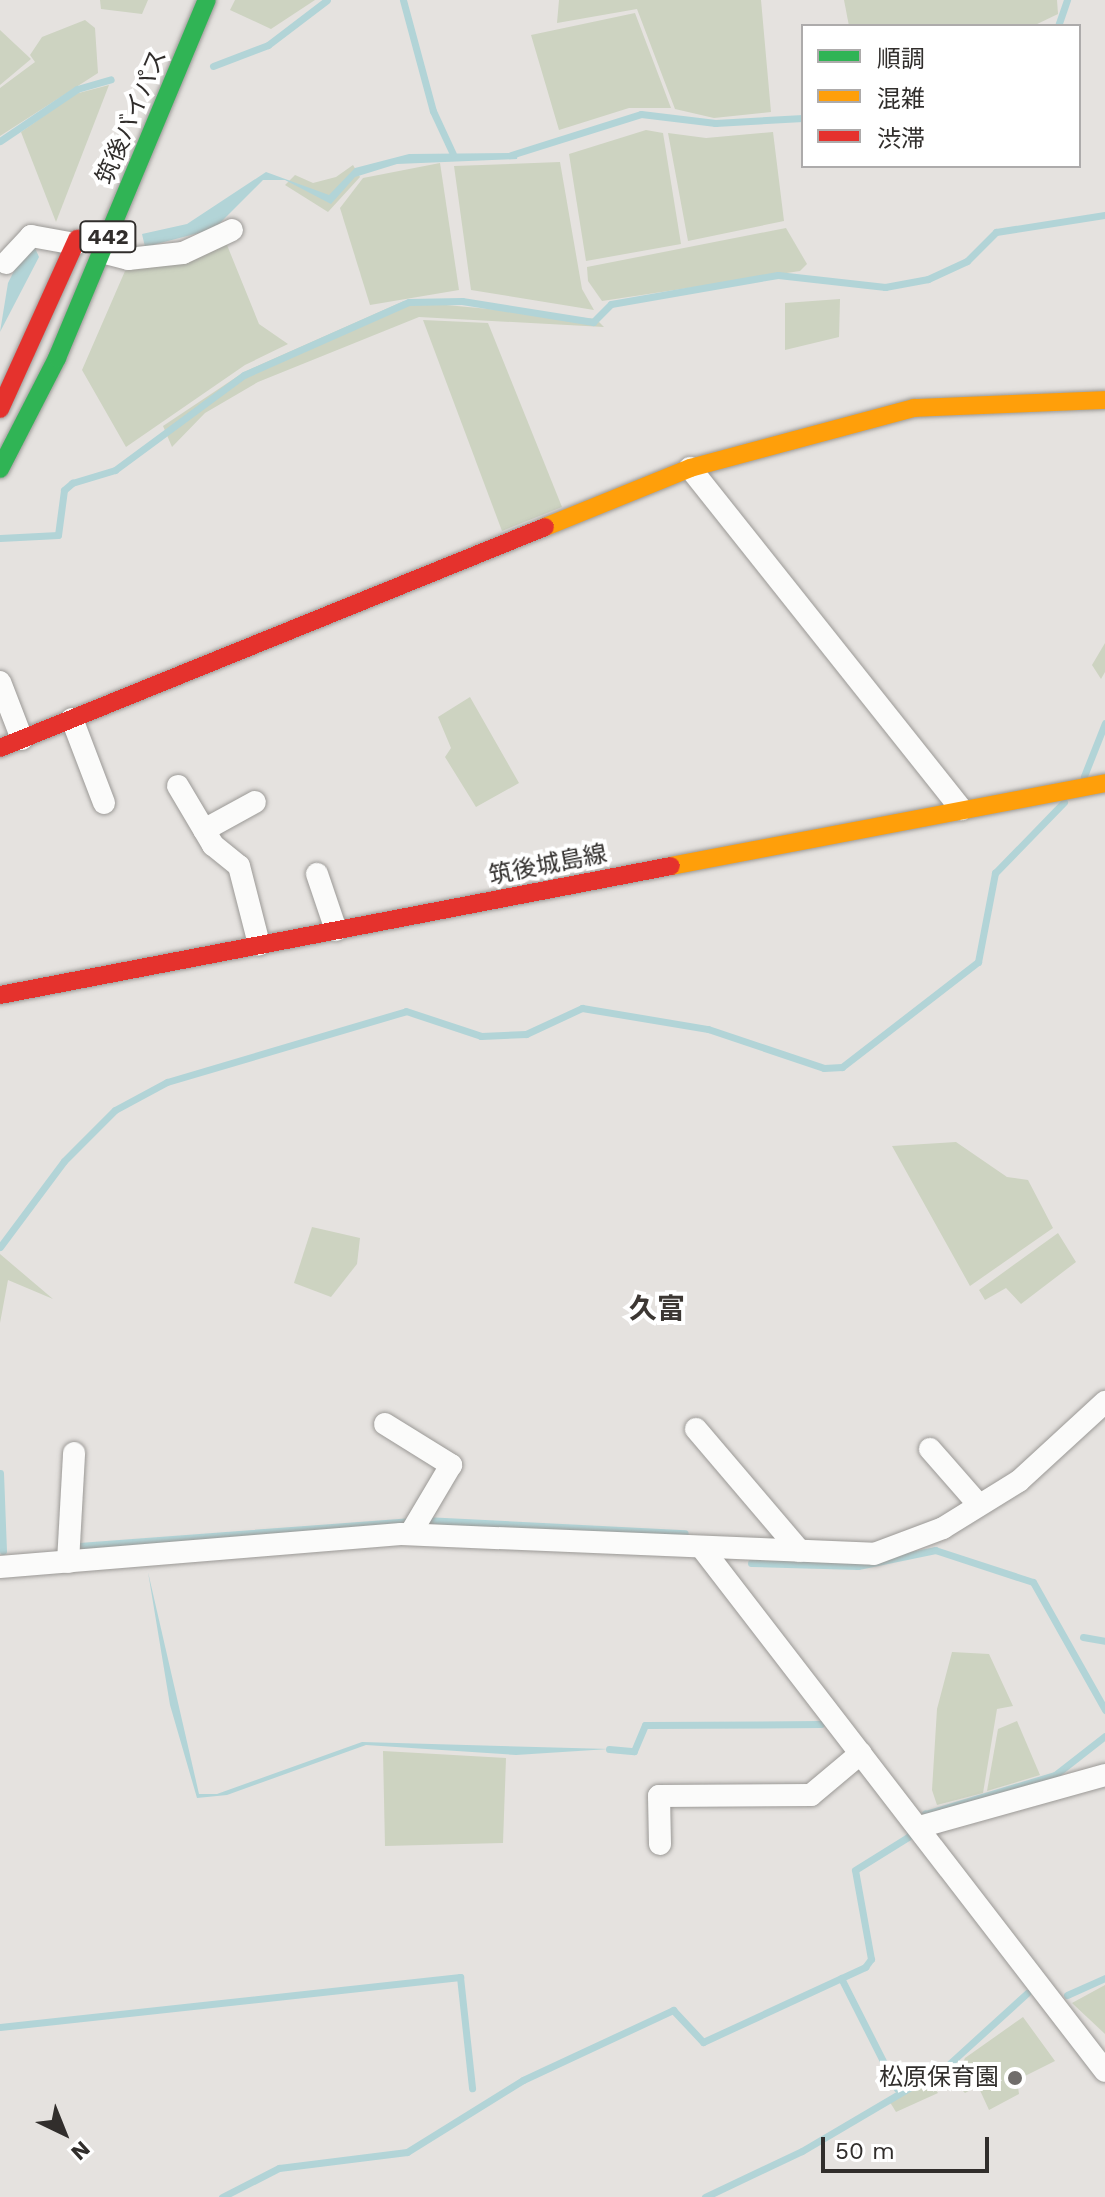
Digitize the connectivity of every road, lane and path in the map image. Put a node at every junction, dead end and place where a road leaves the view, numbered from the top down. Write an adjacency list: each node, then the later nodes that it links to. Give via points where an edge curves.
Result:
1 (207, 0): 5 (main road, 筑後バイパス / 442)
2 (87, 216): 4 (main road, 442)
3 (232, 230): 5 (street, via 183,253 128,259)
4 (75, 244): 6 (street, via 31,236); 7 (main road, 442)
5 (102, 252): 8 (main road, 筑後バイパス / 442)
6 (6, 263)
7 (18, 370): 8 (main road); 10 (main road, 442)
8 (46, 383): 12 (main road, 筑後バイパス / 442)
9 (1105, 400): 11 (main road, via 914,408)
10 (0, 409)
11 (690, 468): 14 (main road); 21 (street)
12 (0, 469)
13 (0, 682): 15 (street)
14 (72, 719): 15 (main road); 20 (street)
15 (22, 739): 16 (main road)
16 (0, 748)
17 (1105, 783): 21 (main road, 筑後城島線)
18 (178, 786): 22 (street)
19 (255, 802): 22 (street)
20 (104, 803)
21 (961, 809): 24 (main road, 筑後城島線)
22 (204, 830): 25 (street, via 239,866)
23 (317, 874): 24 (street)
24 (336, 930): 25 (main road, 筑後城島線)
25 (259, 944): 26 (main road, 筑後城島線)
26 (0, 995)
27 (1105, 1402): 32 (street, via 1019,1481)
28 (385, 1424): 33 (street, via 451,1465)
29 (696, 1429): 35 (street)
30 (930, 1449): 32 (street)
31 (74, 1453): 36 (street)
32 (979, 1505): 35 (street, via 874,1554)
33 (410, 1534): 34 (street); 36 (street)
34 (702, 1548): 35 (street); 38 (street)
35 (800, 1551)
36 (68, 1562): 37 (street)
37 (0, 1567)
38 (861, 1753): 40 (street); 41 (street, via 811,1795 659,1796)
39 (1105, 1775): 40 (street)
40 (919, 1827): 42 (street)
41 (660, 1844)
42 (1105, 2071)

